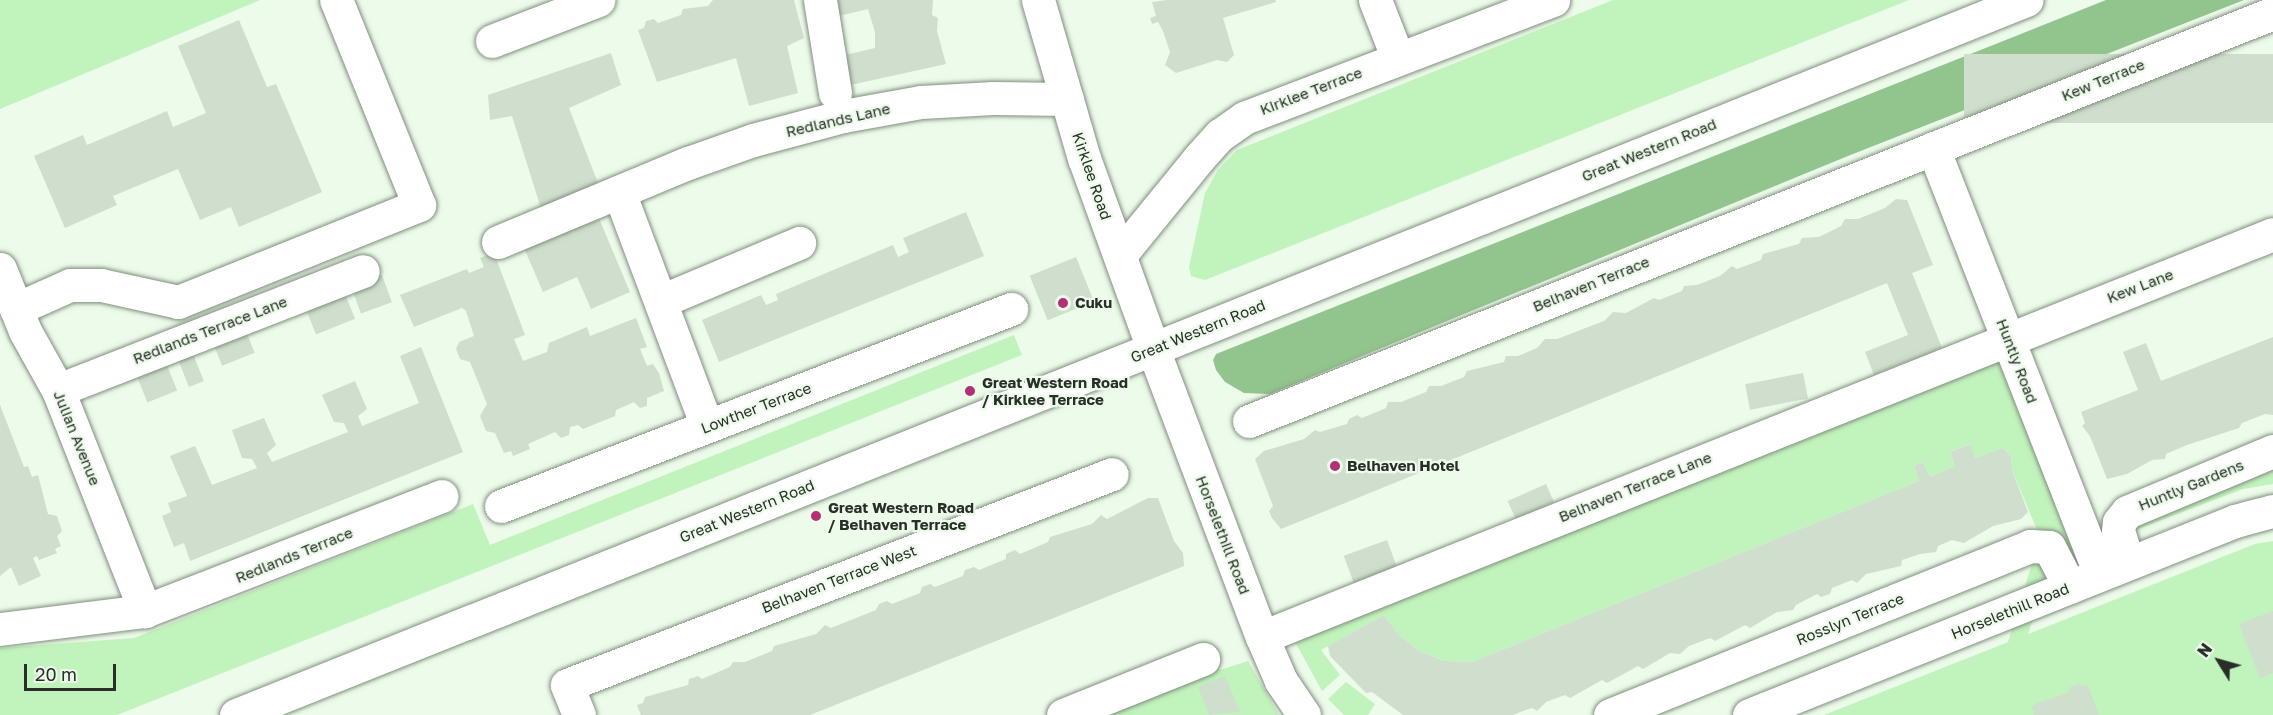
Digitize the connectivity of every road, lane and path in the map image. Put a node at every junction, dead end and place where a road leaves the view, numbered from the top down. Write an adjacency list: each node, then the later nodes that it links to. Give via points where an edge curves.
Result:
1 (336, 0): 23 (street, via 419,205 178,302 101,285 70,285)
2 (598, 0): 9 (street)
3 (820, 0): 11 (street)
4 (1038, 0): 12 (street, Kirklee Road)
5 (1376, 0): 10 (street)
6 (1553, 0): 10 (street, Kirklee Terrace)
7 (2026, 0): 25 (street, Great Western Road)
8 (2273, 13): 13 (street, Kew Terrace)
9 (492, 41)
10 (1398, 59): 18 (street, Kirklee Terrace, via 1276,103 1220,135)
11 (835, 93)
12 (1067, 99): 14 (street, Redlands Lane, via 921,102 843,116 753,140); 18 (street, Kirklee Road)
13 (1933, 148): 24 (street, Huntly Road); 27 (street, Belhaven Terrace)
14 (619, 192): 16 (street, Redlands Lane); 21 (street)
15 (2273, 234): 24 (street, Kew Lane)
16 (498, 242)
17 (799, 243): 21 (street)
18 (1120, 255): 25 (street, Kirklee Road)
19 (0, 269): 23 (street, Julian Avenue)
20 (363, 271): 26 (street, Redlands Terrace Lane)
21 (661, 301): 28 (street)
22 (1011, 309): 28 (street, Lowther Terrace)
23 (14, 327): 26 (street, Julian Avenue)
24 (2008, 338): 34 (street, Huntly Road); 38 (street, Belhaven Terrace Lane)
25 (1154, 349): 38 (street, Horselethill Road); 40 (street, Great Western Road)
26 (58, 390): 36 (street, Julian Avenue)
27 (1249, 421)
28 (707, 426): 32 (street, Lowther Terrace)
29 (2273, 451): 34 (street, Huntly Gardens, via 2127,512 2119,522)
30 (1112, 474): 41 (street, Belhaven Terrace West, via 567,685)
31 (442, 496): 36 (street, Redlands Terrace)
32 (501, 506)
33 (2273, 511): 34 (street, Horselethill Road, via 2235,521)
34 (2114, 568): 35 (street, Horselethill Road)
35 (2070, 587): 44 (street, Rosslyn Terrace, via 2049,547 2030,546); 45 (street, Horselethill Road)
36 (145, 611): 37 (street, Redlands Terrace)
37 (0, 629)
38 (1262, 637): 43 (street, Horselethill Road, via 1281,681)
39 (1203, 659): 42 (street)
40 (236, 715)
41 (579, 715)
42 (1064, 715)
43 (1304, 715)
44 (1610, 715)
45 (1749, 715)

